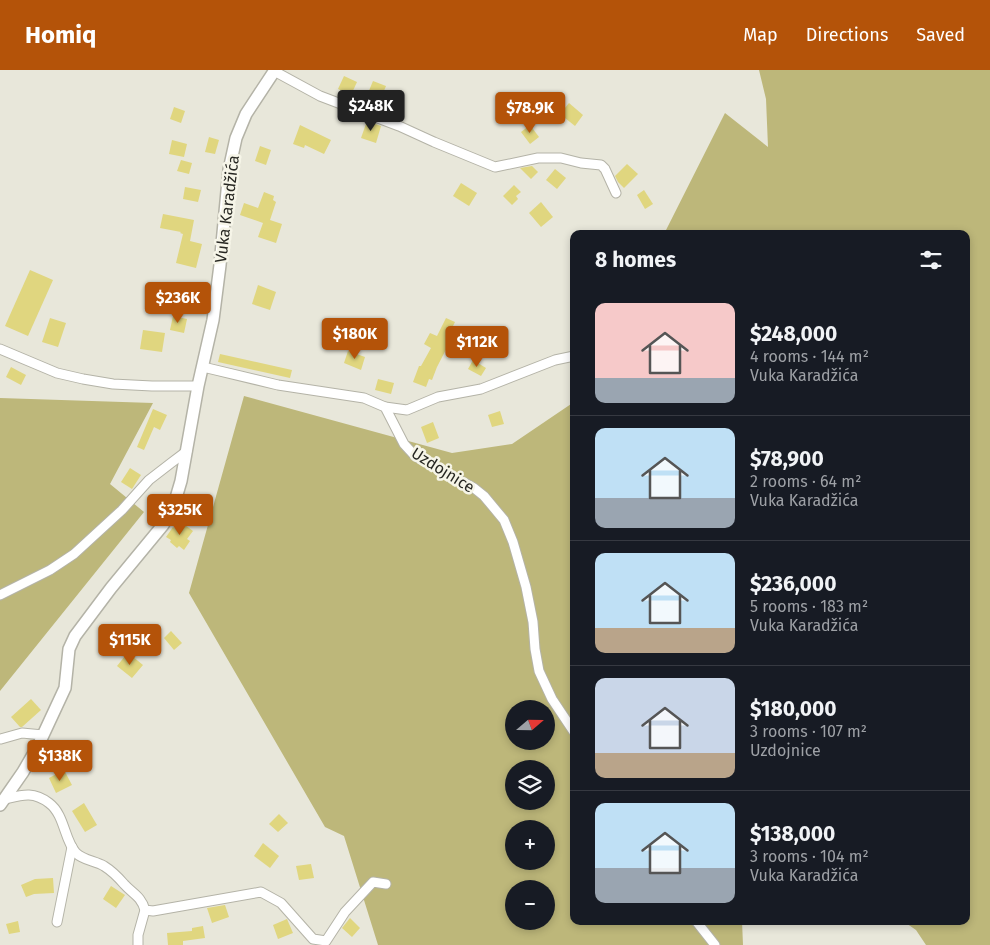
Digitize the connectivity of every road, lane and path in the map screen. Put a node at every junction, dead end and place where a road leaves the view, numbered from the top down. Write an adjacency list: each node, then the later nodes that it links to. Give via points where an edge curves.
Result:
1 (274, 71): 2 (street, Vuka Karadžića, via 320,96 495,167 538,158 561,158 601,165); 5 (street, Vuka Karadžića, via 246,114 236,138 229,170 213,320)
2 (616, 192)
3 (0, 349): 6 (street, via 57,373 113,384)
4 (570, 357): 7 (street, via 481,389 438,397 408,410)
5 (202, 367): 6 (street, Vuka Karadžića); 7 (street, via 278,385 364,398)
6 (198, 386): 8 (street, Vuka Karadžića)
7 (385, 407): 10 (street, Uzdojnice, via 414,456 474,488 504,520 526,587 539,670 552,699)
8 (187, 451): 9 (street, via 150,480 74,554); 11 (street, Vuka Karadžića, via 174,508 75,636 69,649 65,688)
9 (0, 596)
10 (570, 726)
11 (43, 735): 12 (street, via 22,734); 13 (street, Vuka Karadžića)
12 (1, 739)
13 (2, 802): 14 (street, Vuka Karadžića, via 28,794 48,802 60,817)
14 (72, 847): 16 (street, via 77,854 104,866 118,877 140,898); 17 (street)
15 (386, 884): 16 (street, via 373,882 345,912 326,940 313,939 281,903 261,892)
16 (145, 910): 19 (street)
17 (57, 922)
18 (699, 925): 20 (street)
19 (138, 945)
20 (715, 945)

